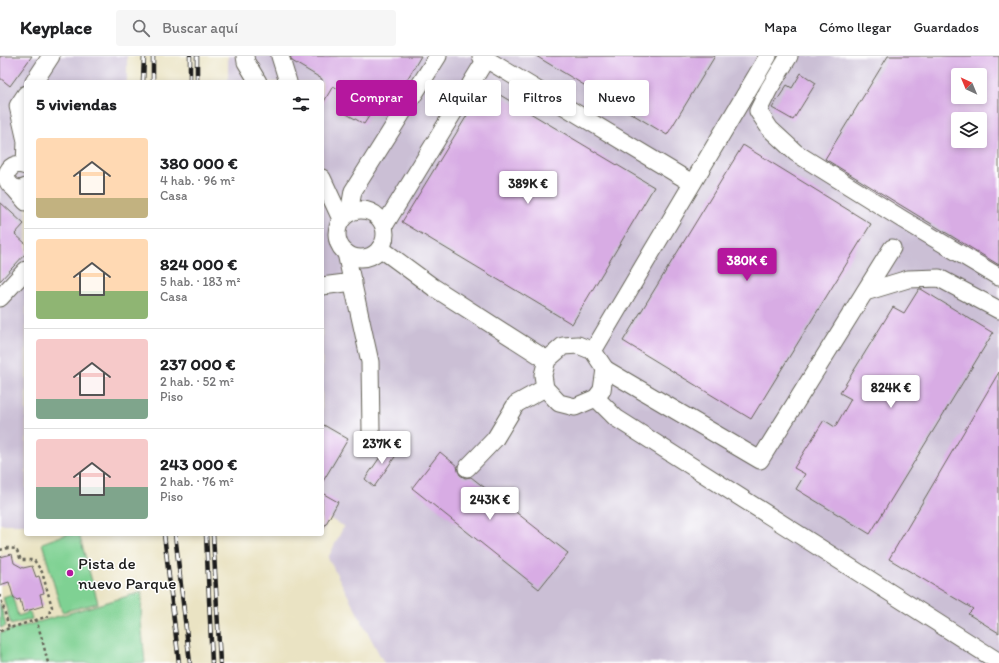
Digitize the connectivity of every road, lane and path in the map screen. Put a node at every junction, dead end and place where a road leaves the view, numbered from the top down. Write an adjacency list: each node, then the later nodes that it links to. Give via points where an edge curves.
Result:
1 (51, 56): 8 (lane)
2 (245, 56): 9 (lane)
3 (280, 56): 10 (lane)
4 (438, 56): 18 (lane, via 353,191)
5 (768, 56): 15 (lane)
6 (788, 56): 24 (lane, via 758,111 770,129 796,153)
7 (483, 58): 15 (lane); 19 (lane)
8 (35, 80)
9 (257, 80)
10 (287, 80)
11 (24, 97): 12 (lane, via 18,106)
12 (24, 132)
13 (24, 165): 16 (lane, via 15,165 6,176 7,181)
14 (324, 181): 18 (lane)
15 (692, 183): 30 (lane)
16 (20, 188): 17 (lane)
17 (24, 197)
18 (345, 216): 19 (lane, via 357,210 367,210); 22 (lane, via 337,228 337,237)
19 (384, 226): 20 (lane, via 384,240)
20 (380, 248): 22 (lane, via 373,255 364,258); 31 (lane, via 433,286)
21 (892, 248): 27 (lane)
22 (346, 253): 25 (lane)
23 (24, 272): 28 (lane)
24 (999, 277)
25 (353, 282): 26 (lane); 35 (lane, via 370,362)
26 (324, 286)
27 (865, 292): 29 (lane, via 908,279 939,278); 32 (lane, via 760,460)
28 (0, 298)
29 (999, 310)
30 (593, 351): 31 (lane, via 578,345 564,346); 32 (lane)
31 (547, 360): 33 (lane, via 543,375)
32 (605, 369): 34 (lane, via 602,390)
33 (545, 388): 34 (lane, via 559,403 575,407); 36 (lane, via 516,404 494,440)
34 (596, 398): 42 (lane, via 616,418)
35 (371, 431)
36 (467, 468)
37 (0, 550): 39 (path, via 16,549 21,560 34,560 42,572 52,607 49,616)
38 (0, 595): 40 (path)
39 (36, 620): 40 (path); 43 (path)
40 (9, 628): 41 (path)
41 (0, 631)
42 (999, 662)
43 (48, 663)

